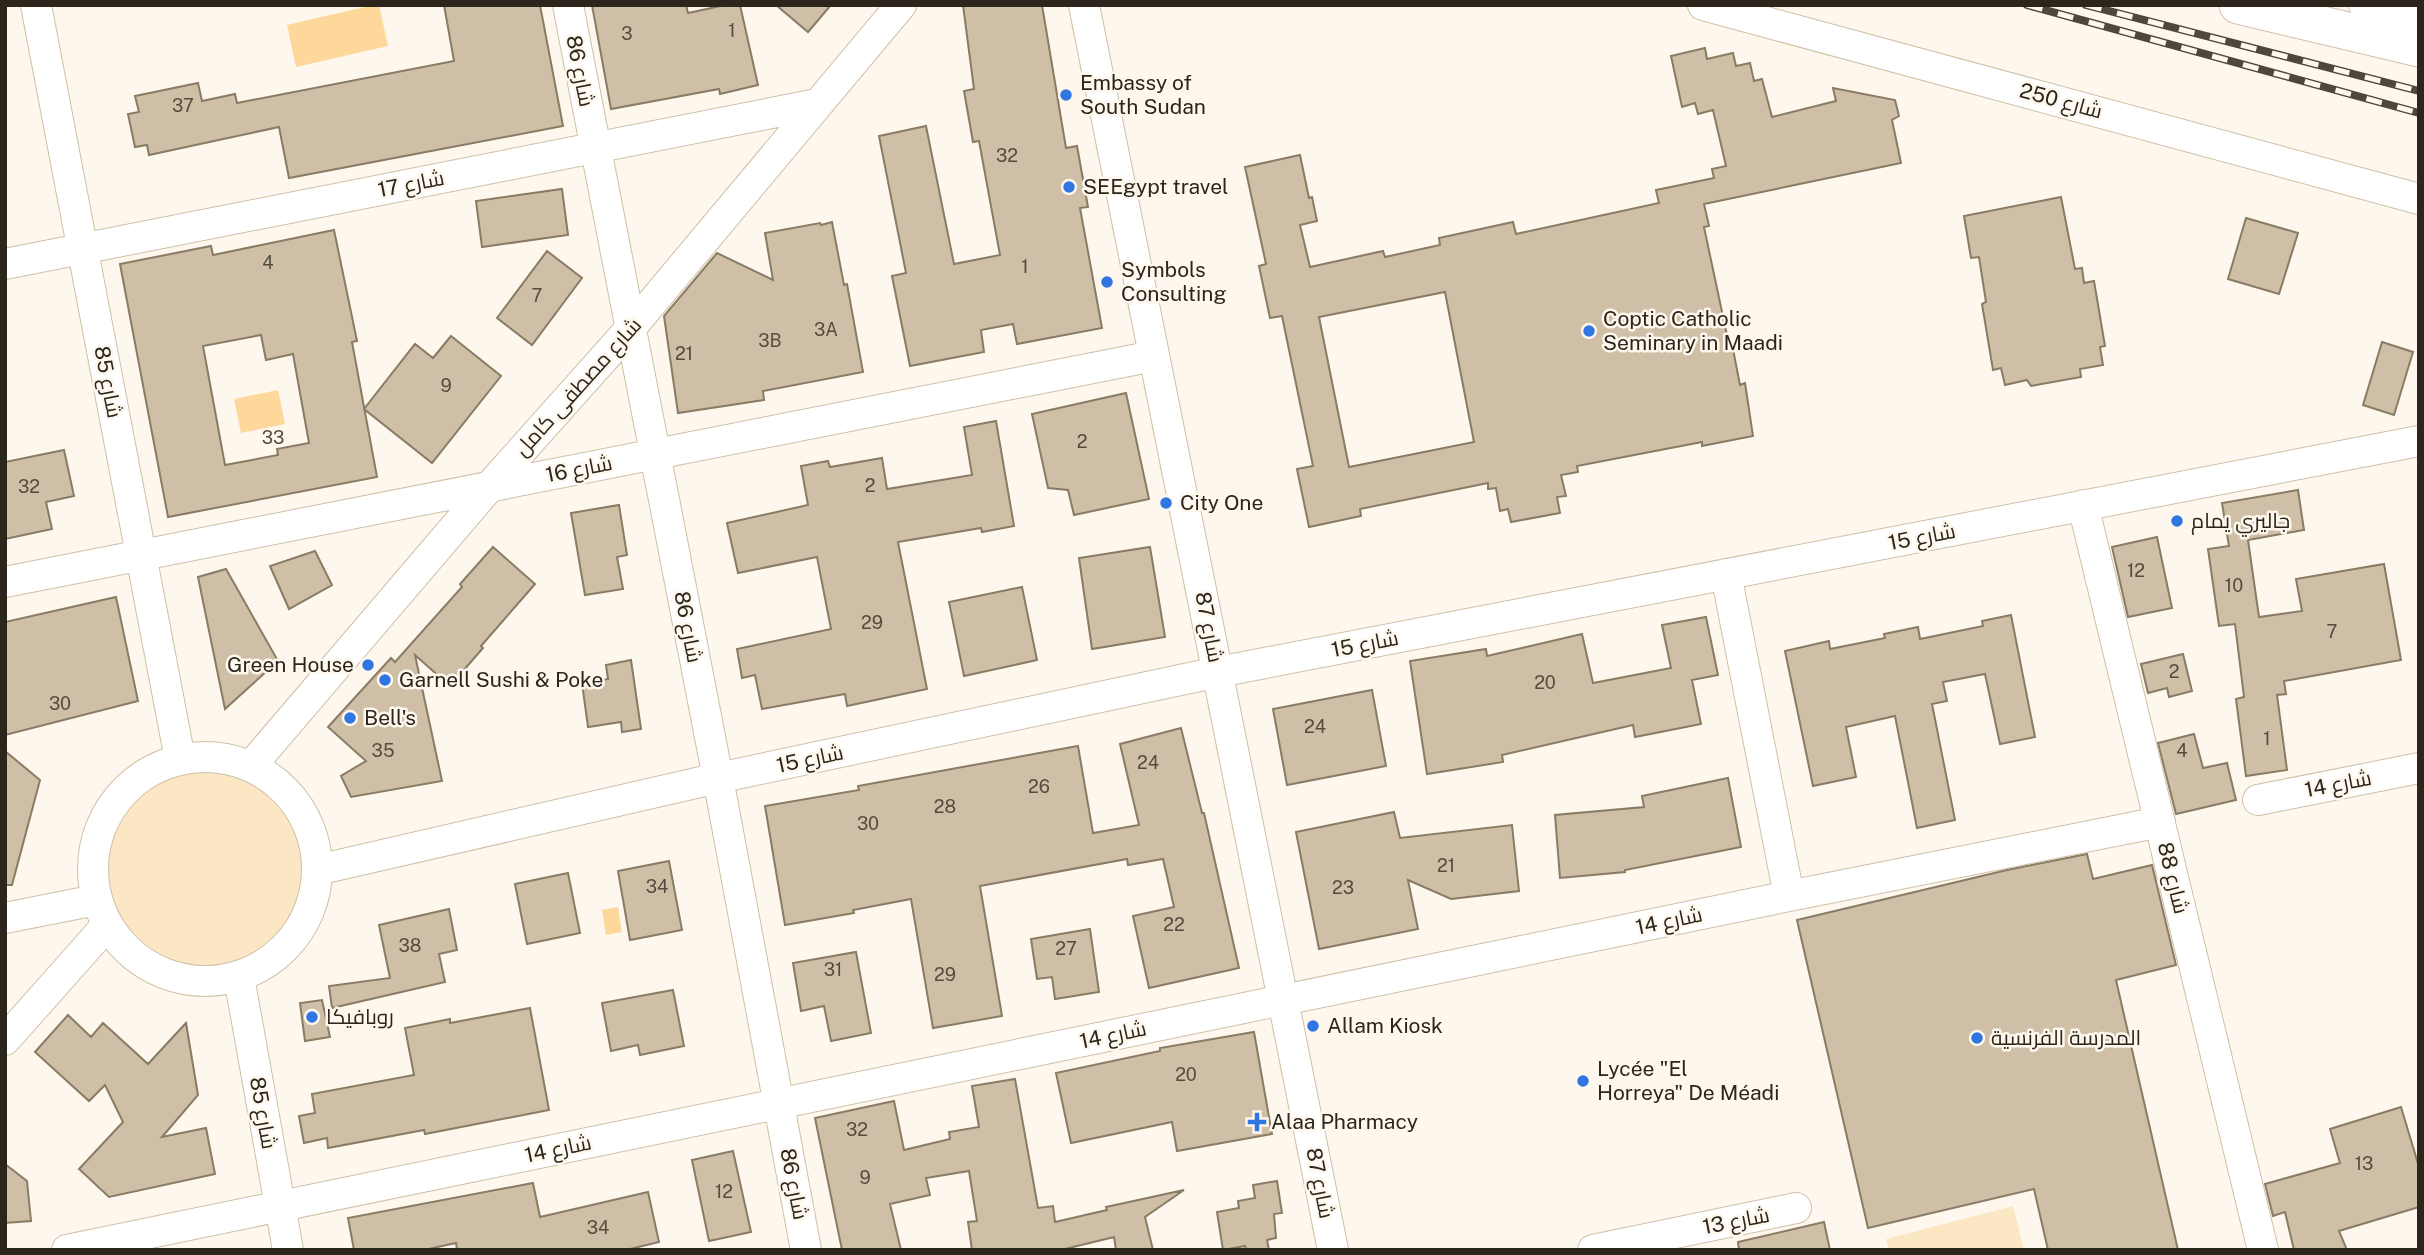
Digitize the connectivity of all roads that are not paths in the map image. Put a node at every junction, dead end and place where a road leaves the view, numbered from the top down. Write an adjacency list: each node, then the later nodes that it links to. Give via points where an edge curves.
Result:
1 (36, 5): 13 (street, شارع 85)
2 (568, 5): 11 (street, شارع 86)
3 (901, 5): 10 (street, شارع مصطفى كامل)
4 (1084, 5): 16 (street, شارع 87)
5 (1703, 5): 12 (street, شارع 250)
6 (2238, 5): 9 (main road)
7 (2364, 5): 8 (street)
8 (2419, 19)
9 (2419, 48)
10 (817, 104): 11 (street, شارع 17); 15 (street, شارع مصطفى كامل)
11 (595, 148): 13 (street, شارع 17); 15 (street, شارع 86)
12 (2419, 199)
13 (82, 249): 14 (street, شارع 17); 21 (street, شارع 85)
14 (5, 264)
15 (630, 329): 18 (street, شارع 86); 19 (street, شارع مصطفى كامل)
16 (1154, 356): 18 (street, شارع 16); 24 (street, شارع 87)
17 (2419, 441): 20 (street, شارع 15)
18 (654, 454): 19 (street, شارع 16); 28 (street, شارع 86)
19 (490, 486): 21 (street, شارع 16); 26 (street, شارع مصطفى كامل)
20 (2083, 505): 22 (street, شارع 15); 30 (street, شارع 88)
21 (141, 555): 23 (street, شارع 16); 25 (street, شارع 85)
22 (1726, 574): 24 (street, شارع 15); 32 (street)
23 (5, 582)
24 (1218, 672): 28 (street, شارع 15); 36 (street, شارع 87)
25 (180, 759): 26 (street, via 216,758); 33 (street, via 143,775 103,820 92,880)
26 (251, 766): 31 (street, via 278,784 299,808 313,838)
27 (2419, 768): 29 (street, شارع 14)
28 (718, 778): 31 (street, شارع 15); 38 (street, شارع 86)
29 (2258, 800)
30 (2160, 822): 32 (street, شارع 14); 46 (street, شارع 88)
31 (317, 870): 35 (street, via 307,916 295,936 260,968)
32 (1789, 896): 36 (street, شارع 14)
33 (101, 913): 34 (street); 35 (street, via 125,950 150,968 178,979 209,982); 37 (street)
34 (5, 918)
35 (239, 977): 39 (street, شارع 85)
36 (1283, 1000): 38 (street, شارع 14); 44 (street, شارع 87)
37 (5, 1040)
38 (778, 1104): 39 (street, شارع 14); 43 (street, شارع 86)
39 (280, 1206): 41 (street, شارع 14); 42 (street, شارع 85)
40 (1796, 1208): 45 (street, شارع 13)
41 (67, 1250)
42 (288, 1250)
43 (806, 1250)
44 (1333, 1250)
45 (1593, 1250)
46 (2263, 1250)

